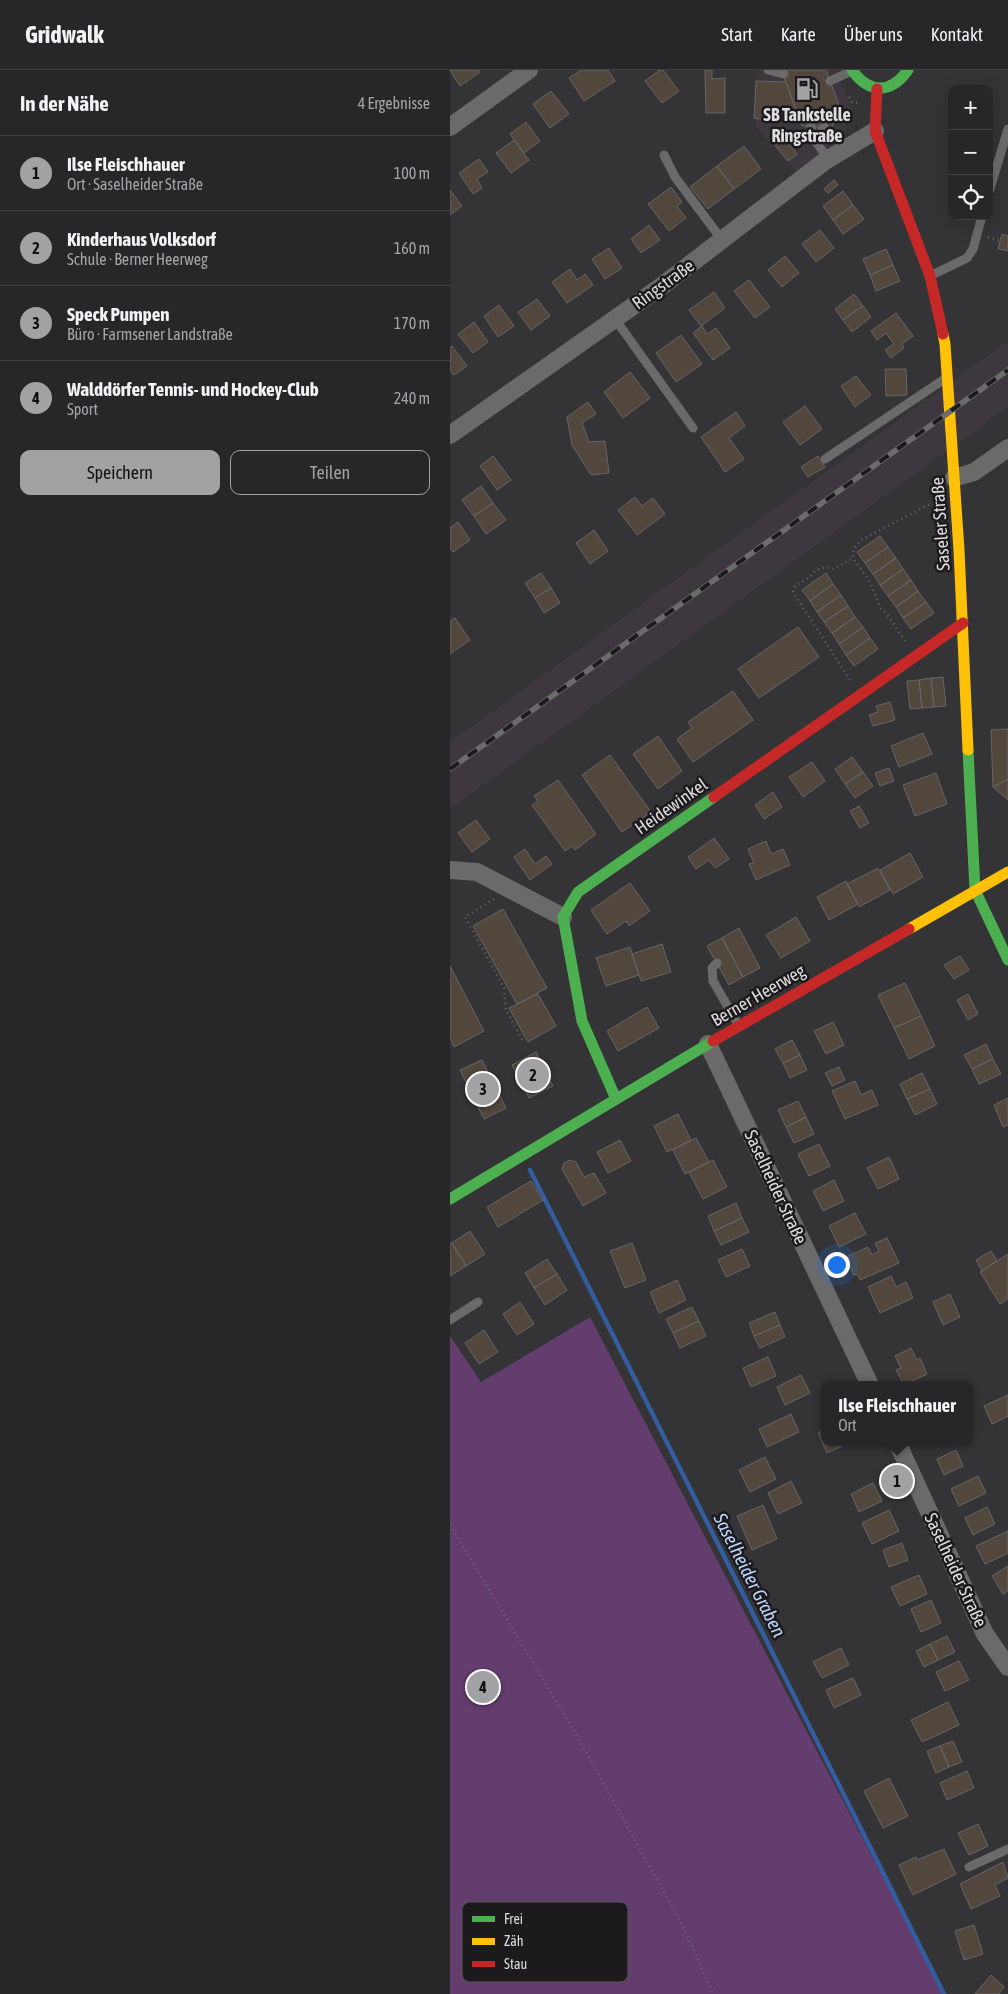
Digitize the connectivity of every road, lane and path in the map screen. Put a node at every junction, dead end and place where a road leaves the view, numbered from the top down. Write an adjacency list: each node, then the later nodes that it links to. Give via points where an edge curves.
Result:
1 (529, 70): 9 (street)
2 (768, 70): 5 (lane)
3 (852, 70): 6 (lane); 7 (street, via 862,83)
4 (910, 70): 7 (street, via 895,85)
5 (784, 74)
6 (830, 81)
7 (877, 89): 12 (street, Saseler Straße)
8 (810, 126): 13 (lane)
9 (450, 127)
10 (824, 127): 13 (lane)
11 (1008, 129): 16 (lane)
12 (875, 131): 15 (street, Ringstraße); 19 (street, Saseler Straße)
13 (815, 140): 15 (lane)
14 (664, 155): 18 (lane, via 675,177)
15 (828, 159): 18 (street, Ringstraße)
16 (993, 179)
17 (981, 220): 19 (lane, via 967,258)
18 (722, 240): 20 (street, Ringstraße)
19 (930, 276): 21 (street, Saseler Straße)
20 (615, 319): 22 (lane); 23 (street, Ringstraße)
21 (948, 374): 25 (lane); 26 (street, Saseler Straße)
22 (693, 428)
23 (450, 435)
24 (1008, 448): 26 (street, via 974,472)
25 (825, 459)
26 (954, 470): 27 (street, Saseler Straße)
27 (956, 500): 28 (path, via 928,505 861,540 856,545); 29 (street, Saseler Straße)
28 (853, 558): 30 (path, via 870,582 880,607); 31 (path, via 834,569 816,570 795,586 793,592)
29 (963, 623): 30 (street, Heidewinkel); 35 (street, Saseler Straße)
30 (917, 655): 31 (street, Heidewinkel)
31 (861, 695): 36 (street, Heidewinkel, via 578,892)
32 (450, 870): 34 (street, via 477,872)
33 (1008, 872): 35 (street, Berner Heerweg)
34 (510, 889): 36 (street); 40 (path, via 465,917)
35 (975, 890): 37 (street, Saseler Straße); 43 (street, Berner Heerweg)
36 (563, 917): 46 (street, via 582,1021)
37 (1008, 960)
38 (717, 963): 43 (lane, via 712,968 713,981)
39 (507, 986): 40 (path)
40 (504, 988): 42 (path, via 506,1010)
41 (516, 1021): 42 (path)
42 (512, 1023): 44 (path)
43 (740, 1026): 45 (street, Berner Heerweg)
44 (523, 1041)
45 (708, 1044): 46 (street, Berner Heerweg); 50 (street, Saselheider Straße)
46 (616, 1099): 47 (street, Berner Heerweg)
47 (450, 1199)
48 (478, 1302): 49 (lane)
49 (450, 1320)
50 (868, 1381)
51 (899, 1446): 53 (street, Saselheider Straße, via 985,1634)
52 (450, 1524): 56 (path, via 573,1728 683,1926)
53 (1008, 1667)
54 (1008, 1848): 55 (lane)
55 (969, 1867)
56 (713, 1994)

